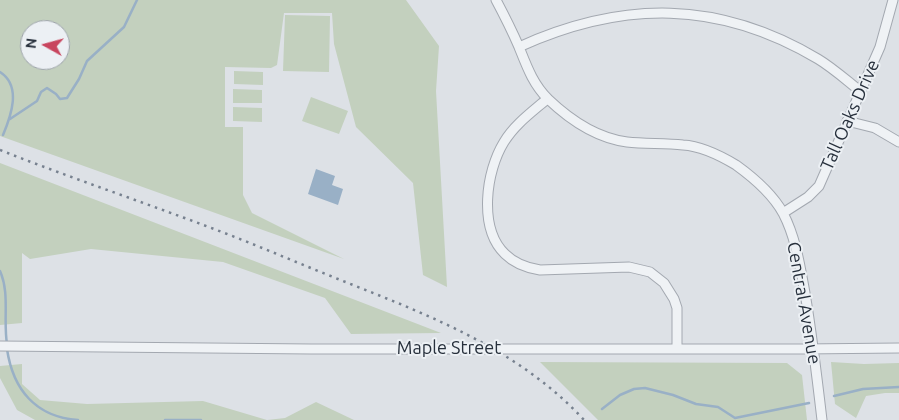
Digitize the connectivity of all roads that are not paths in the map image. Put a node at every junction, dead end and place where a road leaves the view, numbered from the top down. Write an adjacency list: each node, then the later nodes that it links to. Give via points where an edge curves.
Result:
1 (496, 0): 3 (street, Central Avenue)
2 (893, 0): 4 (street, Tall Oaks Drive, via 880,47)
3 (519, 48): 4 (street, via 576,24 628,13 651,10 714,15 737,20 794,44); 5 (street, Central Avenue, via 527,70)
4 (860, 91): 6 (street, Tall Oaks Drive)
5 (548, 98): 8 (street, Central Avenue, via 578,123 613,139 686,145 727,160 764,187); 11 (street, via 511,132 495,160 489,181 488,203 496,240 505,254 530,268 628,267 650,272 664,282 674,299)
6 (847, 121): 7 (street, via 875,128); 8 (street, Tall Oaks Drive, via 819,186)
7 (899, 142)
8 (783, 213): 12 (street, Central Avenue, via 797,252)
9 (0, 346): 11 (street, Maple Street)
10 (899, 348): 12 (street, Maple Street)
11 (678, 349): 12 (street, Maple Street)
12 (814, 349): 13 (street, Central Avenue)
13 (822, 420)

